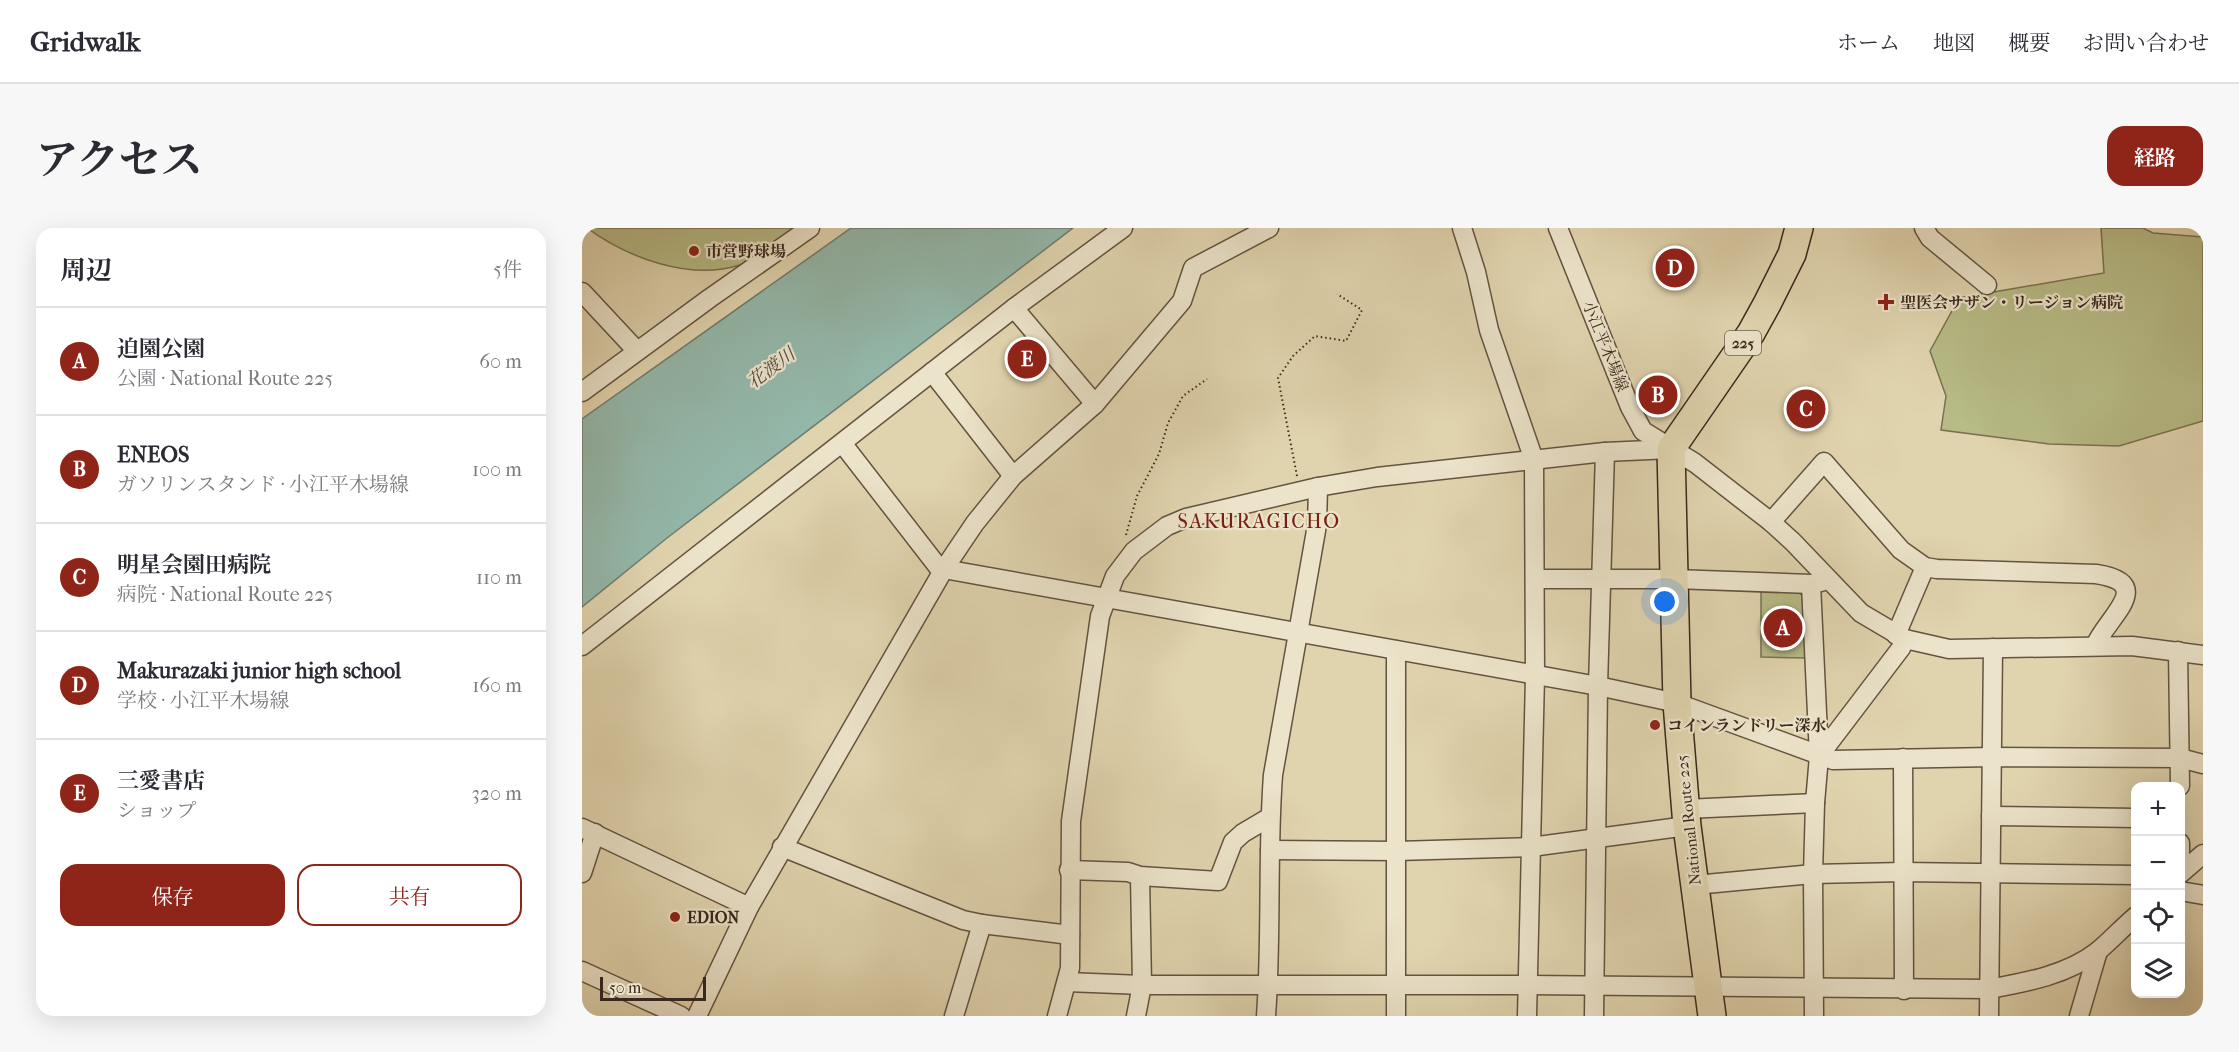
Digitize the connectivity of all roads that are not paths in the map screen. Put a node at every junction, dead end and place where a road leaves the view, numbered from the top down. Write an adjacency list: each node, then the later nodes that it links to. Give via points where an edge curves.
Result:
1 (810, 228): 11 (street)
2 (1123, 228): 10 (street)
3 (1269, 228): 14 (street, via 1193,268 1182,301)
4 (1462, 228): 18 (street, via 1489,330)
5 (1558, 228): 16 (street, 小江平木場線, via 1630,407 1643,431)
6 (1799, 228): 16 (highway, 225, via 1792,254 1751,333)
7 (1924, 228): 8 (street, via 1930,238)
8 (1987, 285)
9 (582, 292): 11 (street)
10 (1014, 308): 12 (street); 14 (street)
11 (637, 351): 13 (street)
12 (932, 372): 15 (street); 19 (street)
13 (582, 392)
14 (1095, 404): 19 (street)
15 (842, 443): 23 (street); 31 (street)
16 (1671, 449): 17 (street); 21 (street, 小江平木場線); 26 (highway, National Route 225)
17 (1605, 452): 18 (street); 24 (street)
18 (1534, 460): 20 (street, via 1377,477); 25 (street)
19 (1013, 476): 23 (street, via 975,522)
20 (1309, 489): 28 (street, via 1167,526 1134,551); 29 (street, via 1317,525)
21 (1771, 522): 22 (street, via 1824,462 1901,550); 27 (street, 小江平木場線, via 1793,542)
22 (1925, 567): 30 (street); 32 (street, via 2096,574 2120,580 2126,589 2124,604)
23 (943, 570): 28 (street); 53 (street)
24 (1600, 578): 25 (street); 26 (street); 38 (street)
25 (1536, 579): 37 (street)
26 (1674, 579): 27 (street); 39 (highway, National Route 225)
27 (1819, 582): 30 (street, 小江平木場線); 40 (street)
28 (1105, 597): 29 (street); 58 (street, via 1071,821)
29 (1297, 632): 34 (street); 48 (street, via 1273,775)
30 (1901, 637): 33 (street, 小江平木場線, via 1949,649); 40 (street, via 1901,648)
31 (582, 646)
32 (2095, 646): 33 (street, 小江平木場線); 35 (street, 小江平木場線)
33 (1993, 648): 41 (street)
34 (1396, 650): 37 (street); 56 (street)
35 (2178, 651): 36 (street, 小江平木場線); 43 (street)
36 (2203, 655)
37 (1535, 676): 38 (street); 54 (street)
38 (1598, 686): 39 (street); 52 (street)
39 (1677, 704): 40 (street); 49 (highway, National Route 225)
40 (1819, 756): 42 (street, via 1833,760); 46 (street)
41 (1991, 757): 42 (street); 43 (street); 47 (street)
42 (1903, 758): 60 (street)
43 (2181, 758): 44 (street); 45 (street)
44 (2203, 764)
45 (2180, 782)
46 (1815, 803): 49 (street); 63 (street)
47 (1991, 816): 50 (street); 62 (street)
48 (1270, 817): 55 (street); 65 (street, via 1233,842 1218,881)
49 (1686, 818): 52 (street); 66 (highway, National Route 225)
50 (2131, 818)
51 (588, 830): 61 (street); 69 (street)
52 (1597, 838): 54 (street); 80 (street)
53 (782, 847): 69 (street); 71 (street, via 963,920)
54 (1531, 847): 56 (street); 77 (street)
55 (1270, 850): 56 (street); 79 (street)
56 (1397, 851): 76 (street)
57 (2203, 854): 59 (street)
58 (1069, 870): 65 (street); 72 (street)
59 (2185, 870)
60 (1904, 872): 62 (street); 63 (street); 84 (street)
61 (582, 873)
62 (1990, 873): 64 (street); 83 (street)
63 (1814, 874): 66 (street); 82 (street)
64 (2131, 875)
65 (1140, 876): 78 (street)
66 (1695, 885): 81 (highway, National Route 225)
67 (2185, 892): 68 (street)
68 (2203, 895)
69 (749, 907): 86 (street)
70 (2131, 921): 73 (street)
71 (982, 924): 72 (street); 87 (street)
72 (1070, 935): 75 (street)
73 (2098, 951): 83 (street, via 2071,967 2032,981); 97 (street)
74 (582, 971): 85 (street)
75 (1067, 982): 78 (street); 88 (street)
76 (1395, 985): 77 (street); 79 (street); 91 (street)
77 (1527, 985): 80 (street); 92 (street)
78 (1142, 986): 79 (street); 89 (street)
79 (1268, 986): 90 (street)
80 (1594, 986): 81 (street); 93 (street)
81 (1709, 987): 82 (street); 94 (highway, National Route 225)
82 (1813, 989): 84 (street); 95 (street)
83 (1989, 989): 84 (street); 96 (street)
84 (1904, 990)
85 (681, 1016)
86 (697, 1016)
87 (954, 1016)
88 (1057, 1016)
89 (1136, 1016)
90 (1266, 1016)
91 (1396, 1016)
92 (1527, 1016)
93 (1594, 1016)
94 (1712, 1016)
95 (1814, 1016)
96 (1989, 1016)
97 (2079, 1016)

